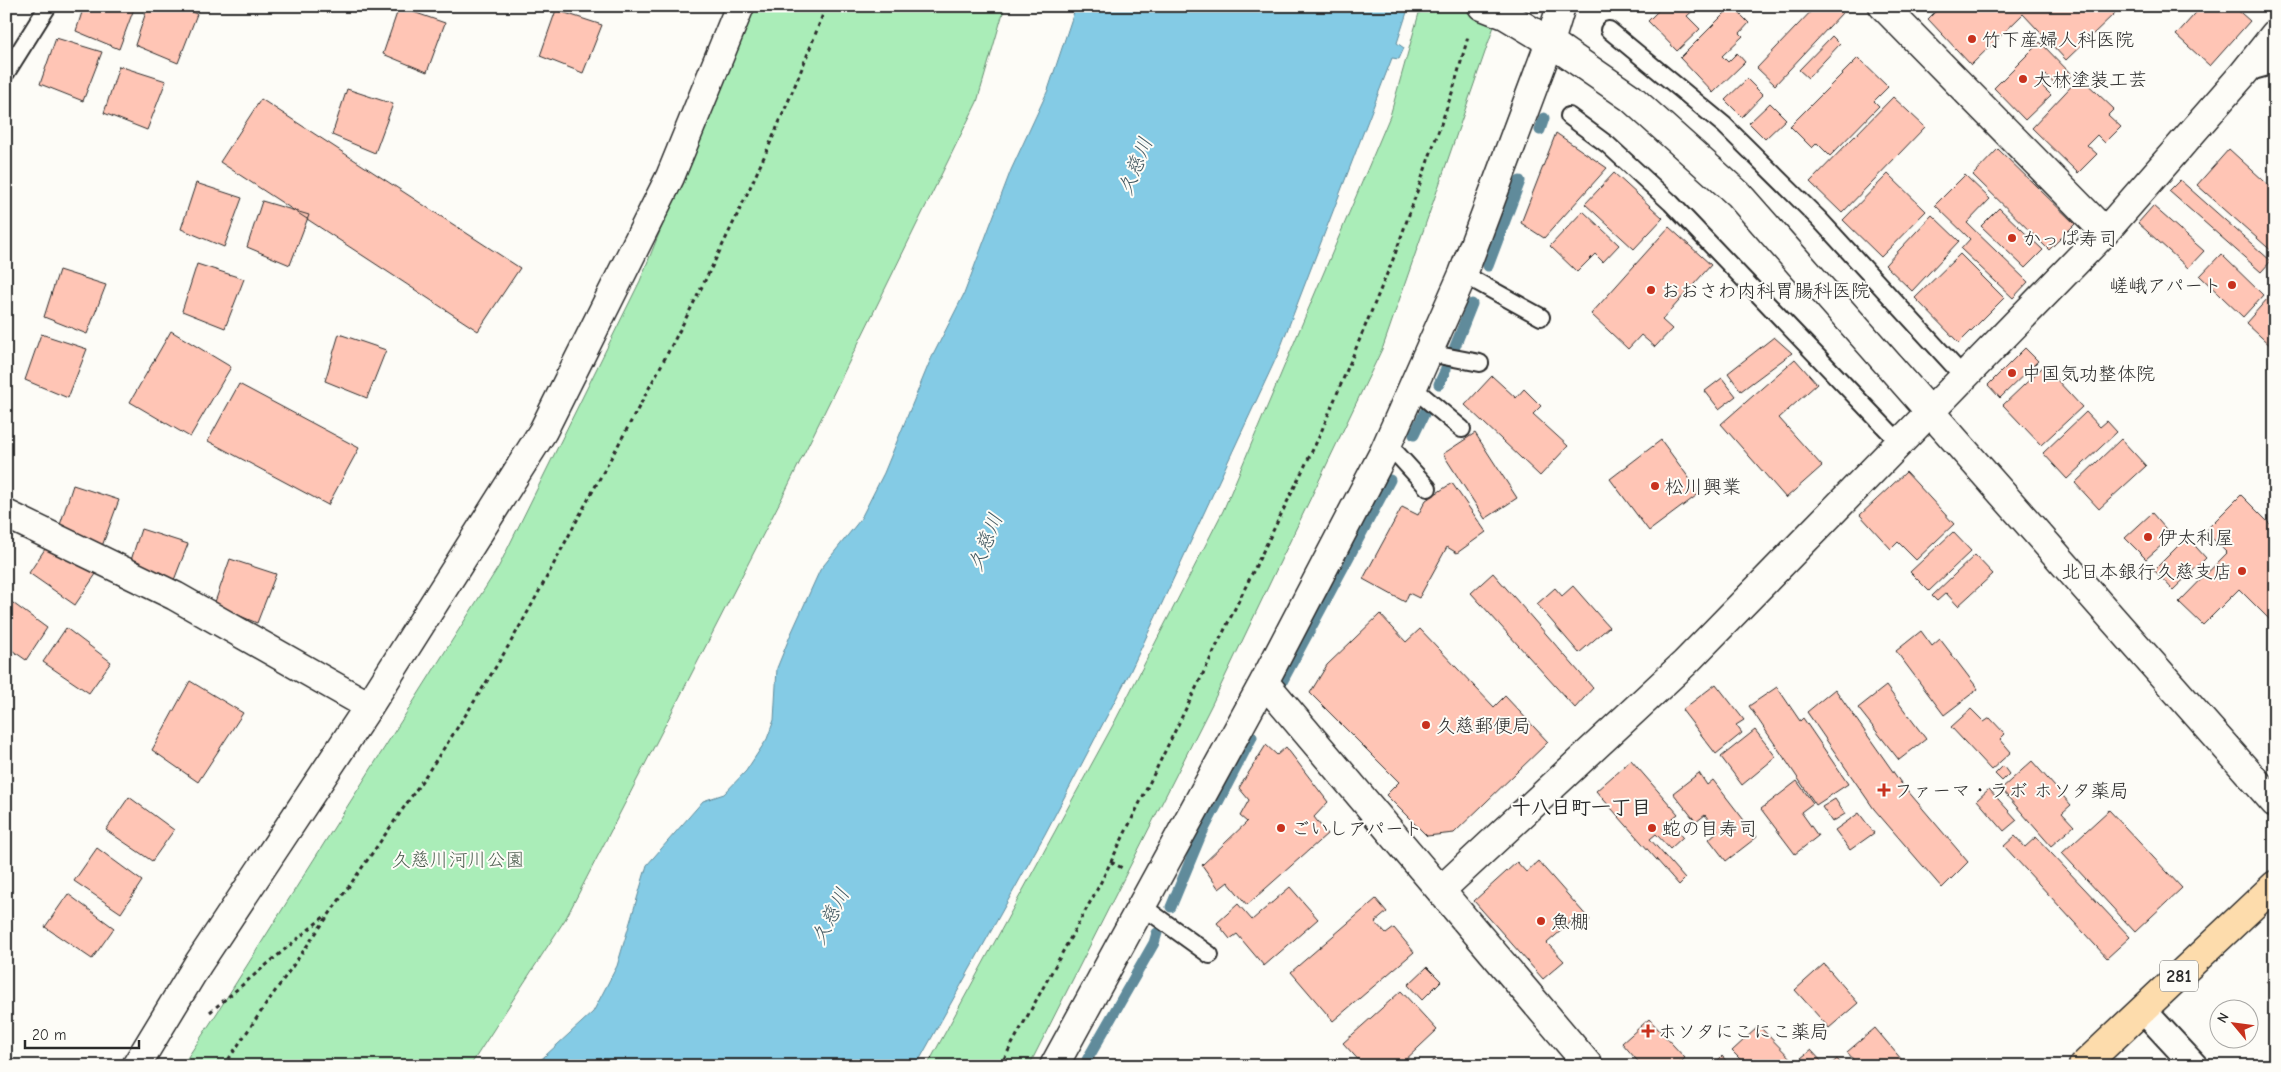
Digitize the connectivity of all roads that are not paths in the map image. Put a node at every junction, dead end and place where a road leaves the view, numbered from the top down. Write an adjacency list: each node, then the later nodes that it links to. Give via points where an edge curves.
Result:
1 (48, 6): 10 (lane)
2 (740, 6): 27 (street, via 670,177 543,430)
3 (1561, 6): 8 (street)
4 (1883, 6): 13 (street)
5 (1485, 17): 8 (street)
6 (1609, 30): 18 (lane, via 1724,125 1819,219)
7 (2275, 34): 11 (street)
8 (1550, 42): 14 (street); 20 (street, via 1630,98 1738,194)
9 (2275, 65): 11 (lane)
10 (6, 73)
11 (2243, 74): 13 (street)
12 (1569, 116): 22 (lane, via 1608,145 1671,203)
13 (2105, 232): 18 (street)
14 (1463, 274): 15 (lane); 16 (street)
15 (1541, 317)
16 (1428, 353): 17 (lane); 19 (street)
17 (1480, 363)
18 (1964, 378): 20 (street)
19 (1412, 387): 21 (lane); 23 (street)
20 (1931, 411): 22 (street); 28 (street)
21 (1462, 429)
22 (1900, 443): 30 (street, via 1685,663)
23 (1388, 444): 24 (lane); 26 (street)
24 (1428, 488)
25 (6, 514): 27 (street, via 175,596)
26 (1264, 682): 30 (street); 31 (street)
27 (369, 706): 35 (street, via 198,964)
28 (2275, 803)
29 (2275, 885): 33 (highway, 281)
30 (1441, 890): 36 (street)
31 (1142, 906): 32 (lane); 34 (street)
32 (1210, 955)
33 (2143, 1010): 37 (highway, 281); 38 (street)
34 (1055, 1065)
35 (136, 1066)
36 (1589, 1066)
37 (2083, 1066)
38 (2195, 1066)

